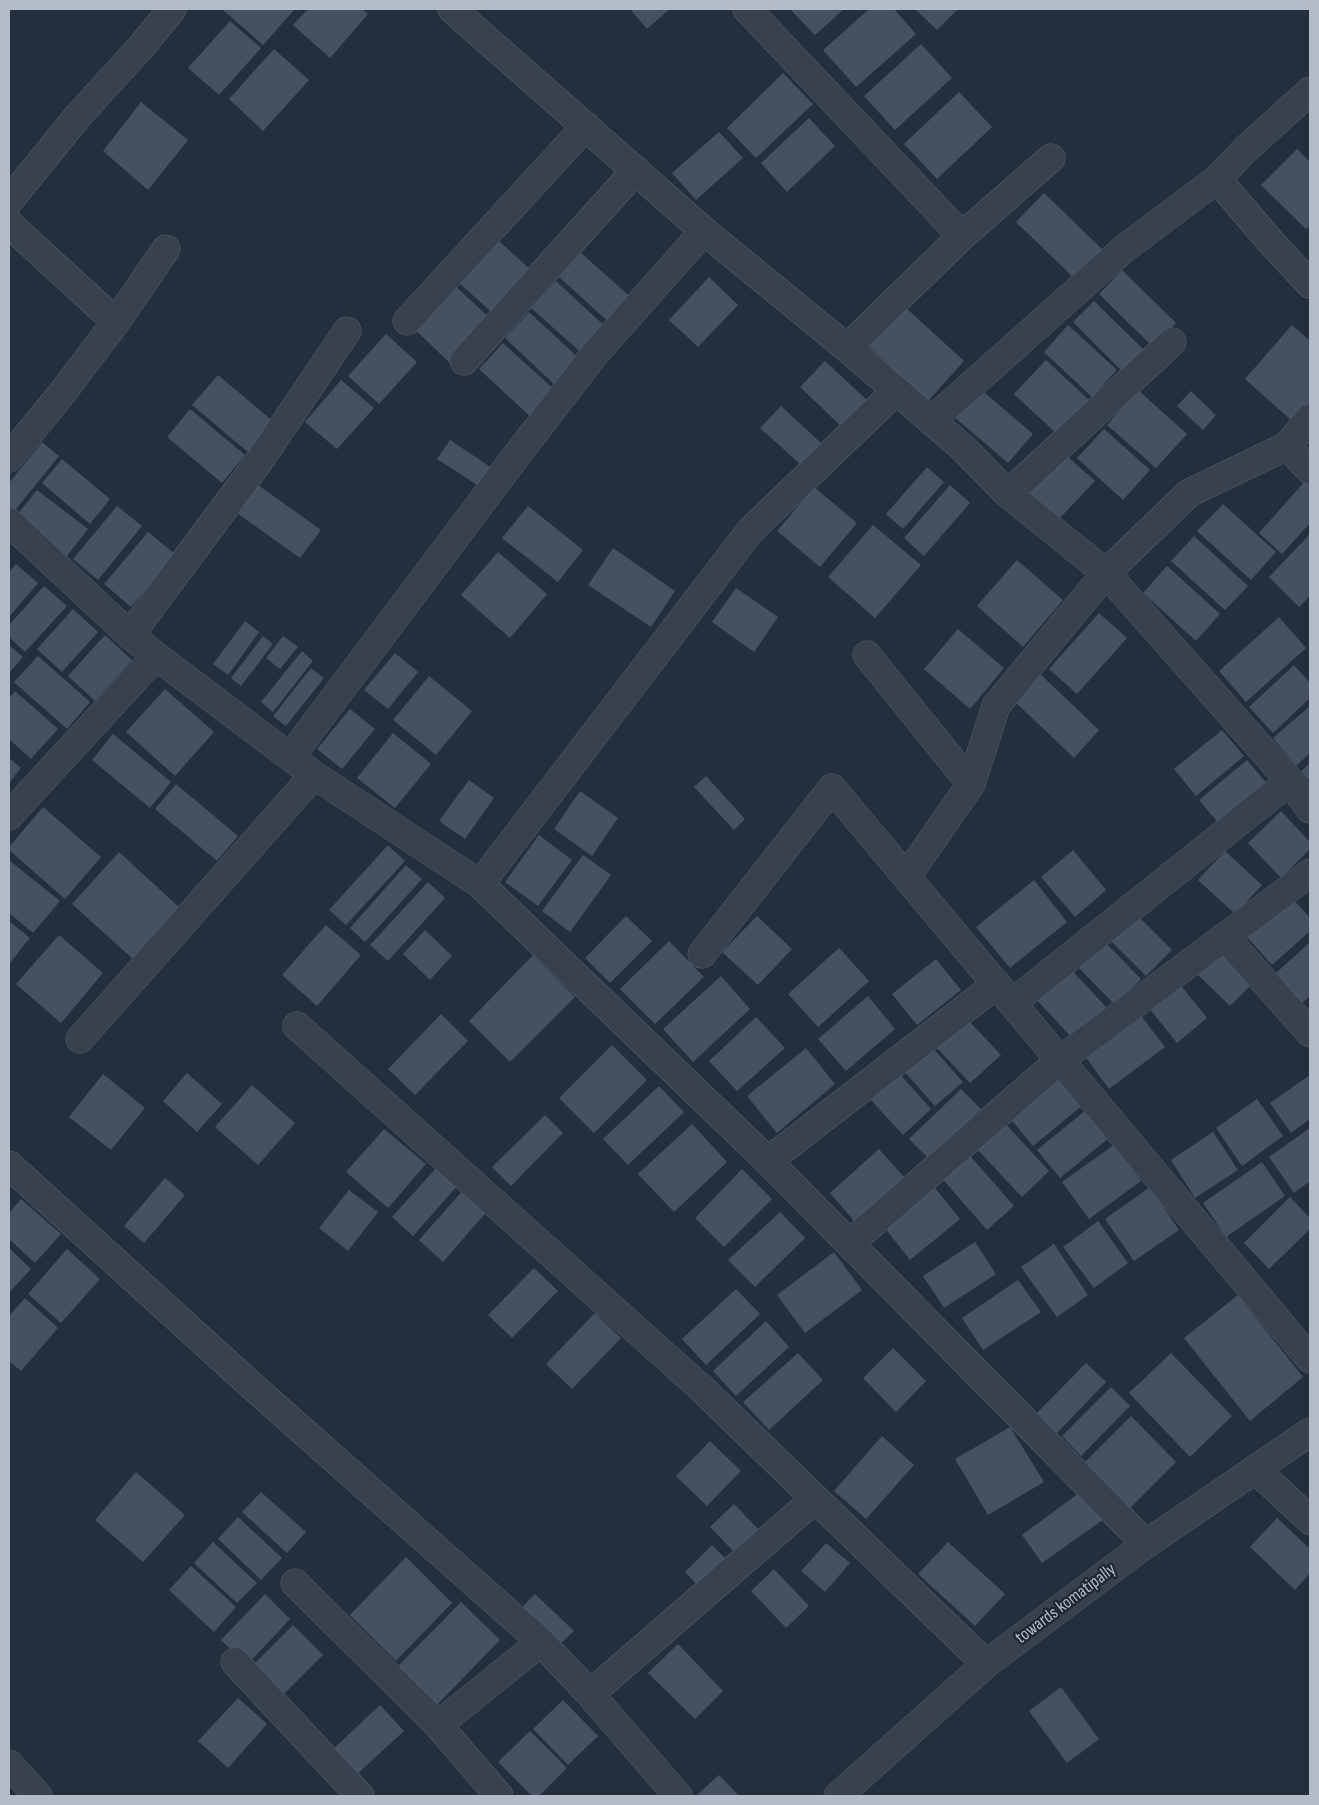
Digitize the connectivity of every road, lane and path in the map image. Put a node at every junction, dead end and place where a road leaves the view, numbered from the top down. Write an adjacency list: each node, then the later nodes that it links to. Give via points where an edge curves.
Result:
1 (172, 9): 9 (street, via 78,116)
2 (452, 9): 5 (street)
3 (747, 9): 12 (street)
4 (1310, 91): 8 (street)
5 (586, 126): 7 (street); 15 (street)
6 (1051, 158): 12 (street)
7 (636, 170): 11 (street); 20 (street)
8 (1217, 179): 14 (street); 23 (street, via 1126,248)
9 (9, 202)
10 (9, 224): 16 (street)
11 (704, 230): 19 (street); 33 (street, via 594,355)
12 (962, 236): 19 (street)
13 (166, 249): 16 (street)
14 (1310, 284)
15 (407, 321)
16 (116, 322): 25 (street)
17 (347, 331): 30 (street, via 260,460)
18 (1172, 342): 27 (street)
19 (847, 348): 21 (street)
20 (464, 361)
21 (896, 391): 23 (street); 41 (street, via 750,532)
22 (1310, 418): 24 (street)
23 (931, 421): 27 (street)
24 (1287, 446): 26 (street); 29 (street, via 1189,493)
25 (9, 458)
26 (1310, 470)
27 (1008, 494): 29 (street)
28 (9, 522): 30 (street)
29 (1106, 573): 35 (street); 36 (street, via 996,706)
30 (130, 635): 32 (street)
31 (867, 655): 36 (street)
32 (156, 656): 33 (street); 38 (street)
33 (291, 756): 34 (street)
34 (314, 775): 41 (street); 47 (street)
35 (1290, 781): 37 (street); 44 (street)
36 (971, 784): 40 (street)
37 (1310, 809)
38 (9, 816)
39 (1310, 873): 42 (street)
40 (907, 876): 43 (street, via 832,788); 44 (street)
41 (480, 884): 49 (street)
42 (1225, 937): 46 (street); 48 (street)
43 (702, 954)
44 (1005, 993): 48 (street); 49 (street)
45 (297, 1026): 55 (street, via 701,1388)
46 (1310, 1033)
47 (80, 1039)
48 (1060, 1060): 51 (street); 52 (street)
49 (768, 1161): 51 (street)
50 (14, 1179): 59 (street)
51 (850, 1243): 57 (street)
52 (1310, 1359)
53 (1310, 1432): 54 (street, towards komatipally)
54 (1255, 1470): 56 (street); 57 (street, towards komatipally)
55 (815, 1499): 61 (street); 62 (street)
56 (1310, 1520)
57 (1146, 1544): 61 (street, towards komatipally)
58 (295, 1583): 63 (street)
59 (541, 1642): 62 (street); 63 (street)
60 (234, 1662): 66 (street)
61 (986, 1664): 69 (street, towards komatipally)
62 (590, 1694): 68 (street)
63 (438, 1725): 67 (street)
64 (9, 1764): 65 (street)
65 (38, 1796)
66 (360, 1796)
67 (499, 1796)
68 (678, 1796)
69 (838, 1796)

